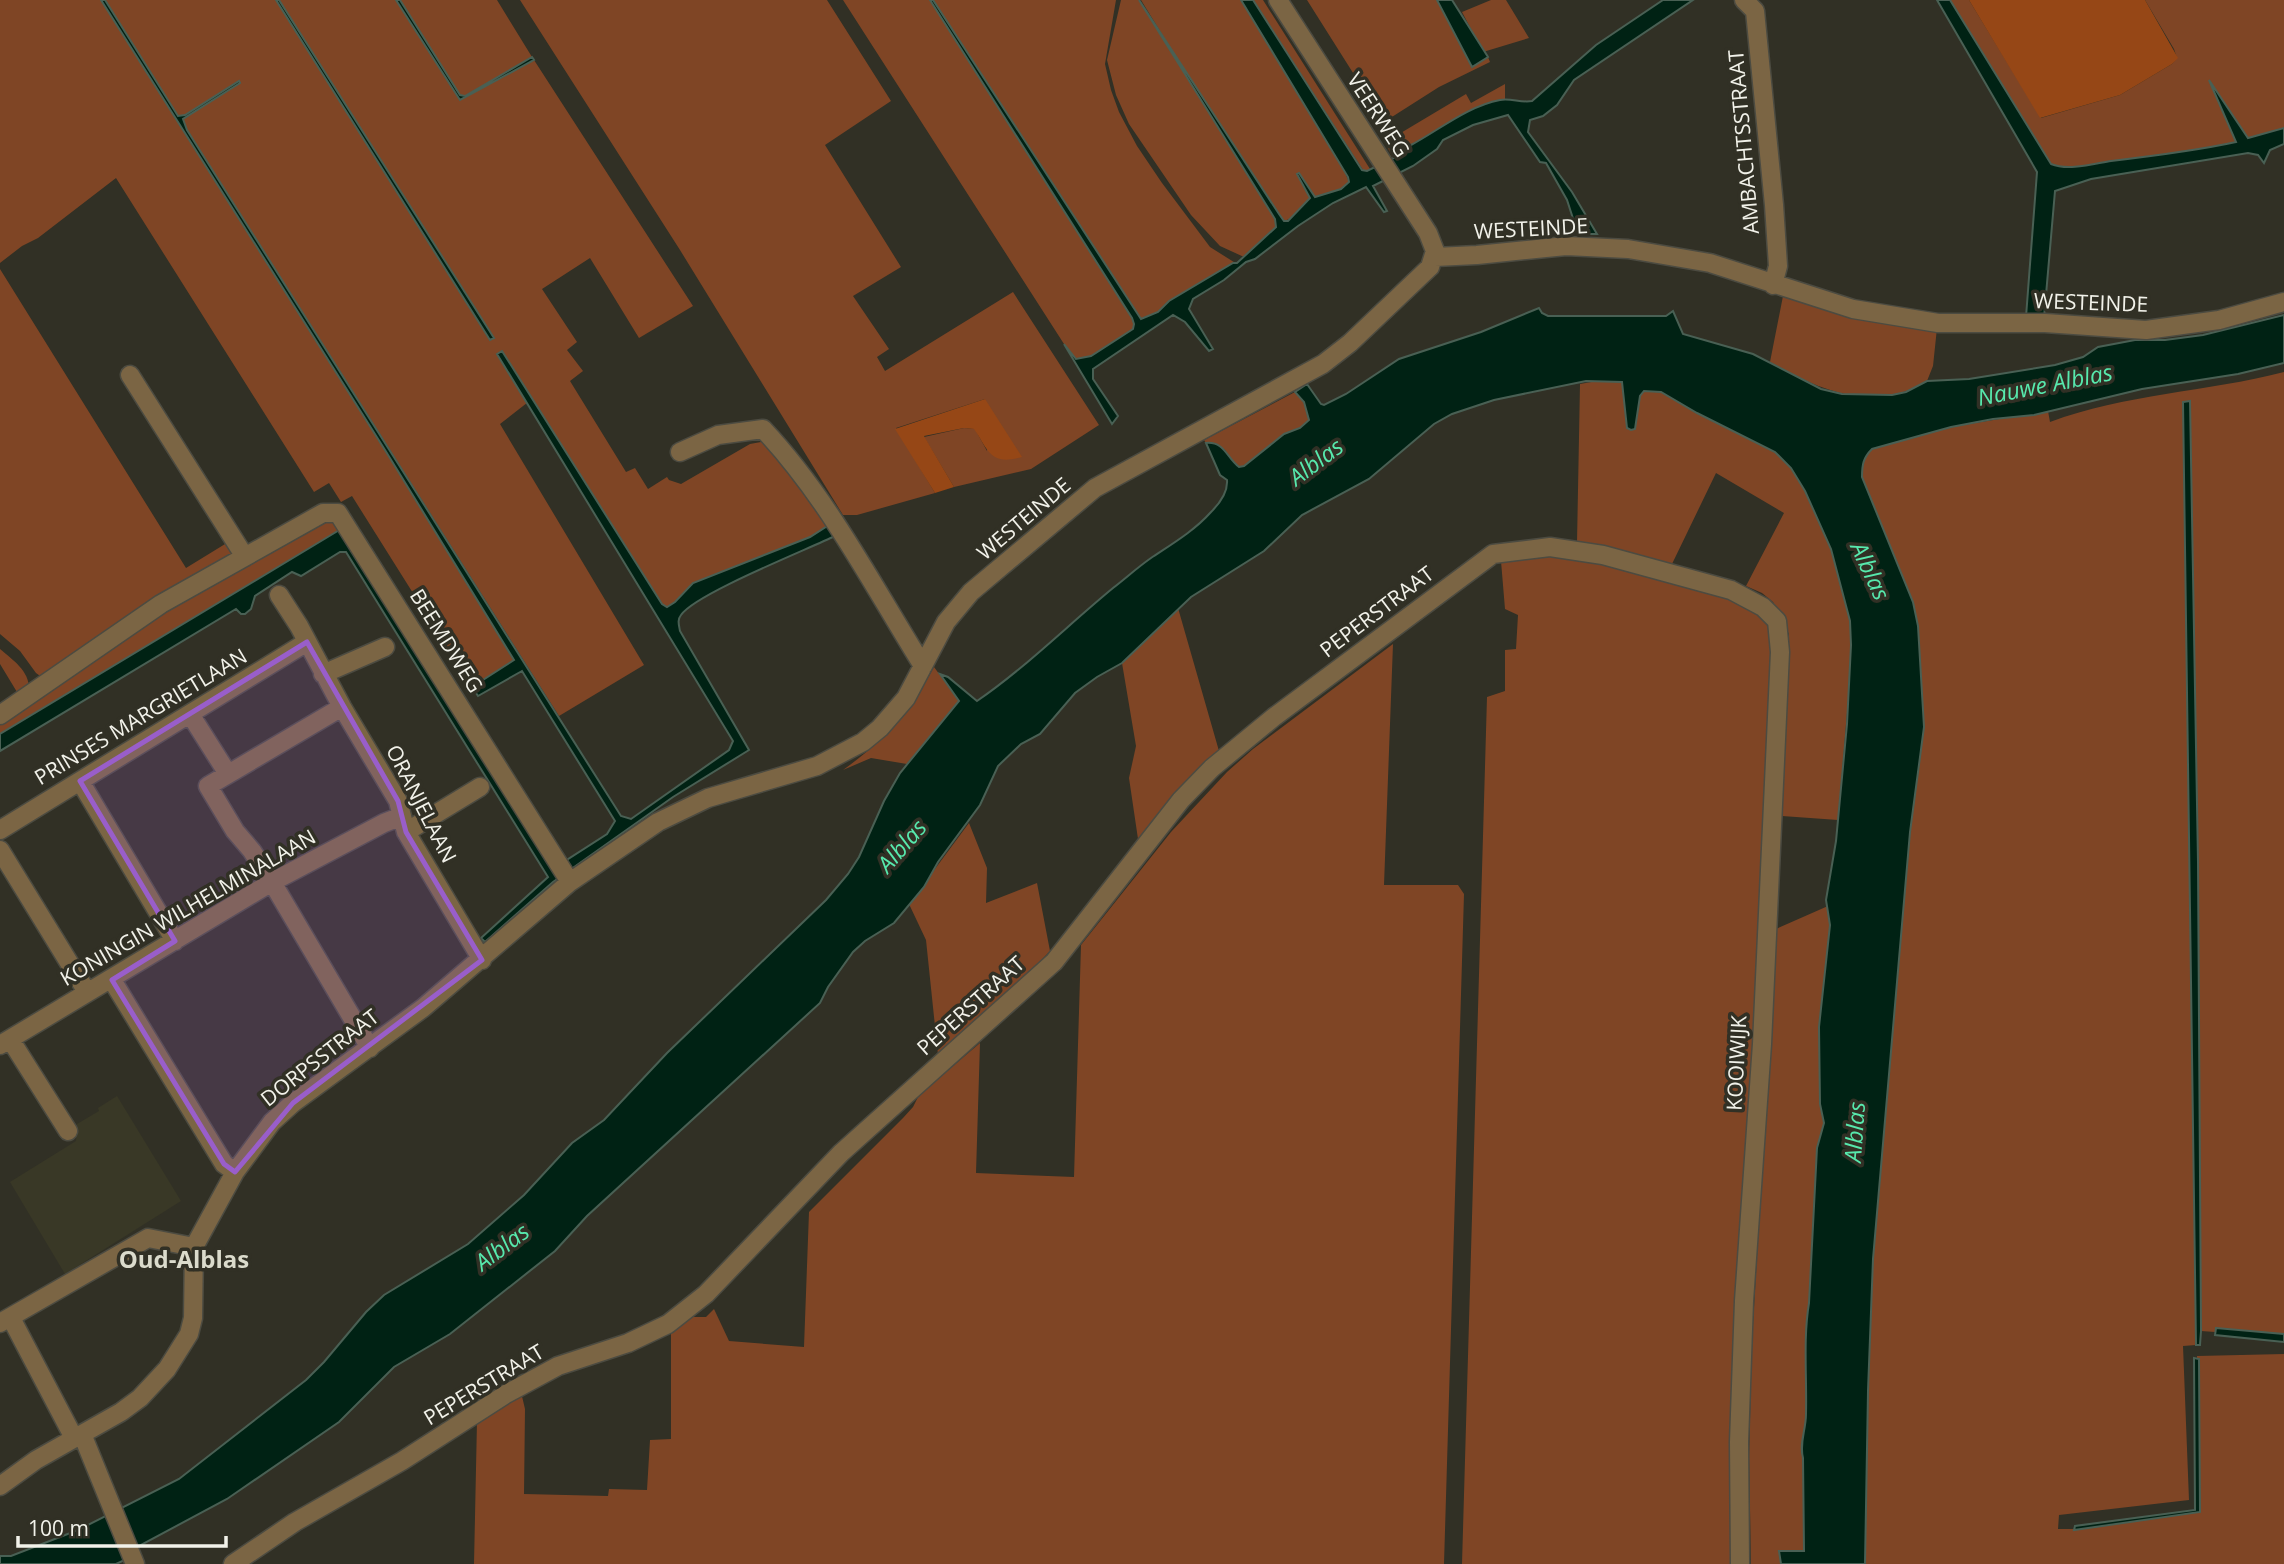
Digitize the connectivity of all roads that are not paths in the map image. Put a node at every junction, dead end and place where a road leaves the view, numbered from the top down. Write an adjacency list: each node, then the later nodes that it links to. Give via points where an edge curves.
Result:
1 (1278, 0): 3 (street, VEERWEG, via 1432,241)
2 (1744, 0): 4 (street, AMBACHTSSTRAAT, via 1755,11 1776,229 1778,266)
3 (1435, 257): 4 (street, WESTEINDE, via 1566,246 1628,249 1710,263); 13 (street, WESTEINDE, via 1409,288 1323,364 1095,488 971,592 946,622)
4 (1773, 285): 5 (street, WESTEINDE, via 1853,309 1938,324 2045,323 2146,330 2219,320)
5 (2284, 302)
6 (130, 375): 8 (street)
7 (680, 452): 13 (street, via 718,435 764,429 821,500)
8 (245, 557): 17 (street, BEEMDWEG, via 142,616); 25 (street, BEEMDWEG, via 323,513 338,513)
9 (1731, 590): 39 (street, PEPERSTRAAT, via 1603,555 1550,547 1493,554 1212,768 1181,800 1054,962 841,1153 706,1294 668,1324 558,1366 506,1394); 40 (street, KOOIWIJK, via 1763,607 1777,621 1780,652 1762,1044 1744,1301)
10 (279, 595): 11 (street, ORANJELAAN)
11 (307, 642): 14 (street, ORANJELAAN); 16 (street, PRINSES MARGRIETLAAN)
12 (385, 647): 14 (street)
13 (923, 666): 25 (street, WESTEINDE, via 906,698 863,742 817,766 676,812)
14 (323, 674): 15 (street, ORANJELAAN)
15 (342, 707): 18 (street); 21 (street, ORANJELAAN, via 398,801)
16 (190, 713): 18 (street); 19 (street, PRINSES MARGRIETLAAN)
17 (0, 715)
18 (228, 774): 24 (street, via 208,786)
19 (80, 781): 22 (street, PRINSES MARGRIETLAAN); 26 (street)
20 (480, 787): 21 (street, KONINGIN WILHELMINALAAN)
21 (404, 824): 24 (street, KONINGIN WILHELMINALAAN, via 384,823); 27 (street, ORANJELAAN)
22 (0, 830)
23 (0, 850): 29 (street)
24 (272, 882): 26 (street, KONINGIN WILHELMINALAAN); 31 (street)
25 (570, 882): 27 (street, DORPSSTRAAT)
26 (175, 941): 28 (street, KONINGIN WILHELMINALAAN)
27 (482, 960): 31 (street, DORPSSTRAAT)
28 (112, 980): 29 (street, KONINGIN WILHELMINALAAN); 33 (street, via 224,1164)
29 (87, 992): 30 (street, KONINGIN WILHELMINALAAN)
30 (5, 1042): 32 (street)
31 (370, 1048): 33 (street, DORPSSTRAAT, via 272,1122)
32 (68, 1130)
33 (235, 1172): 34 (street, DORPSSTRAAT)
34 (194, 1247): 35 (street, via 148,1238); 36 (street, DORPSSTRAAT, via 195,1303 181,1349 140,1398)
35 (5, 1320): 36 (street)
36 (78, 1436): 37 (street, DORPSSTRAAT); 38 (street)
37 (0, 1486)
38 (133, 1558)
39 (233, 1564)
40 (1740, 1564)

